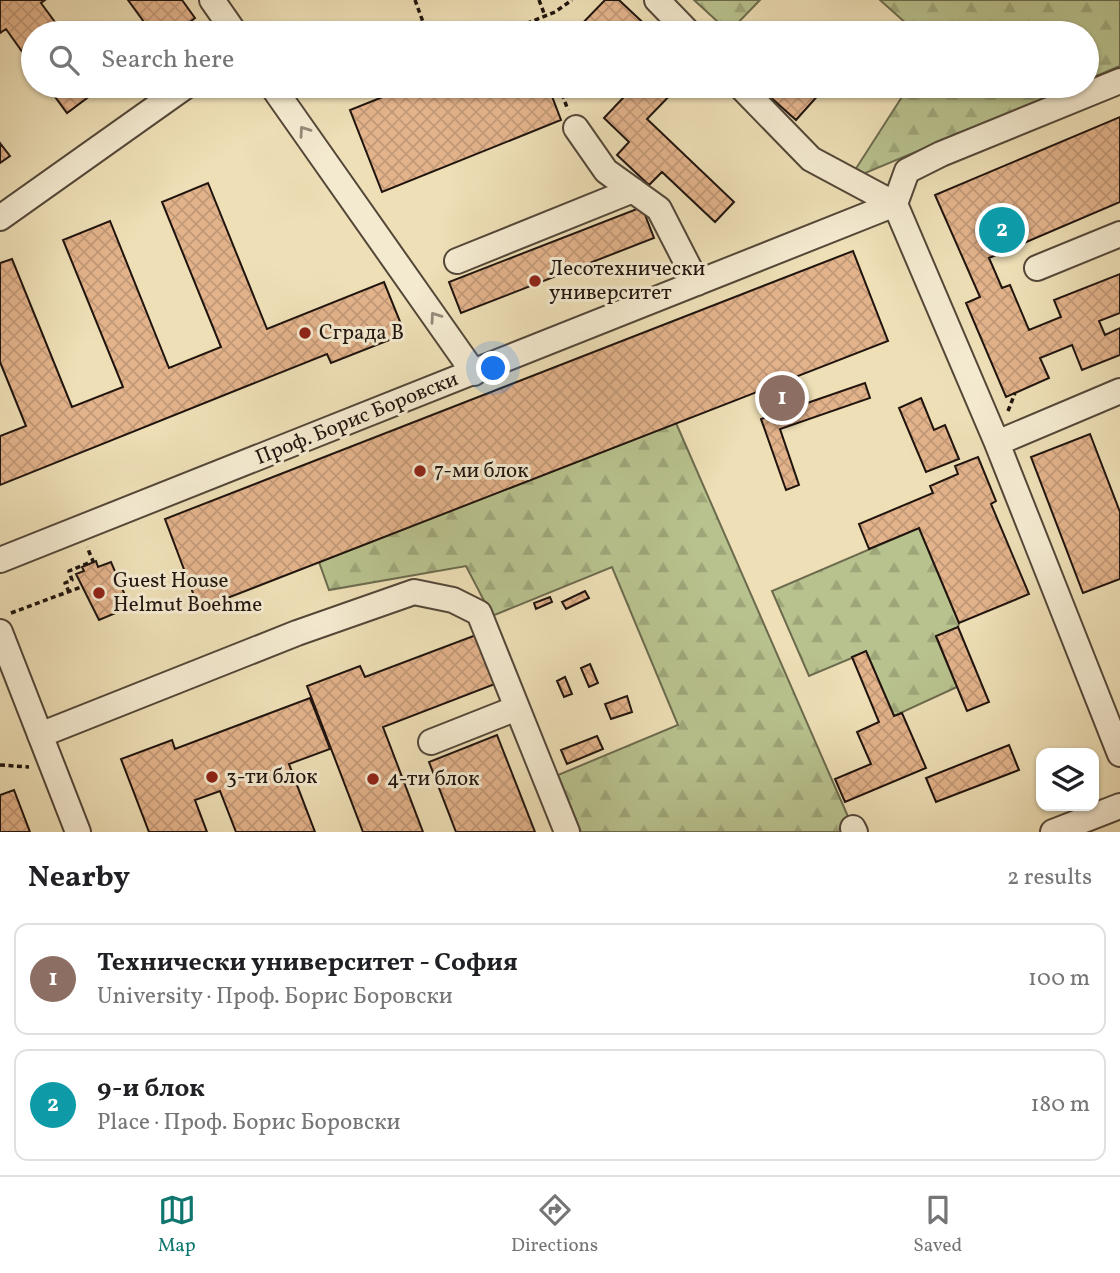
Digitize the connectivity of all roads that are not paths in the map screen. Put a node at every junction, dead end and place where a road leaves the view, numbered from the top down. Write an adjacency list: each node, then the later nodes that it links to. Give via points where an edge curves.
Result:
1 (212, 0): 3 (street)
2 (657, 0): 4 (street)
3 (227, 21)
4 (677, 21)
5 (1120, 81): 6 (street)
6 (1099, 90)
7 (169, 98): 14 (street)
8 (280, 98): 19 (street, one-way to 8)
9 (752, 98): 13 (street, via 811,159)
10 (1080, 98): 13 (street, via 907,171)
11 (576, 128): 12 (street, via 606,171)
12 (633, 190): 16 (street); 18 (street, via 659,209)
13 (895, 204): 18 (street, Проф. Борис Боровски); 21 (street)
14 (0, 218)
15 (1120, 234): 17 (street)
16 (457, 261)
17 (1037, 268)
18 (697, 284): 19 (street, Проф. Борис Боровски)
19 (474, 373): 22 (street, Проф. Борис Боровски)
20 (1120, 391): 21 (street)
21 (997, 443): 27 (street)
22 (0, 561)
23 (0, 632): 25 (street)
24 (517, 708): 25 (street, via 479,613 453,600 414,593 297,633); 26 (street); 30 (street)
25 (40, 735): 29 (street)
26 (431, 742)
27 (1120, 754)
28 (1120, 806): 31 (street)
29 (78, 832)
30 (567, 832)
31 (1053, 832)

